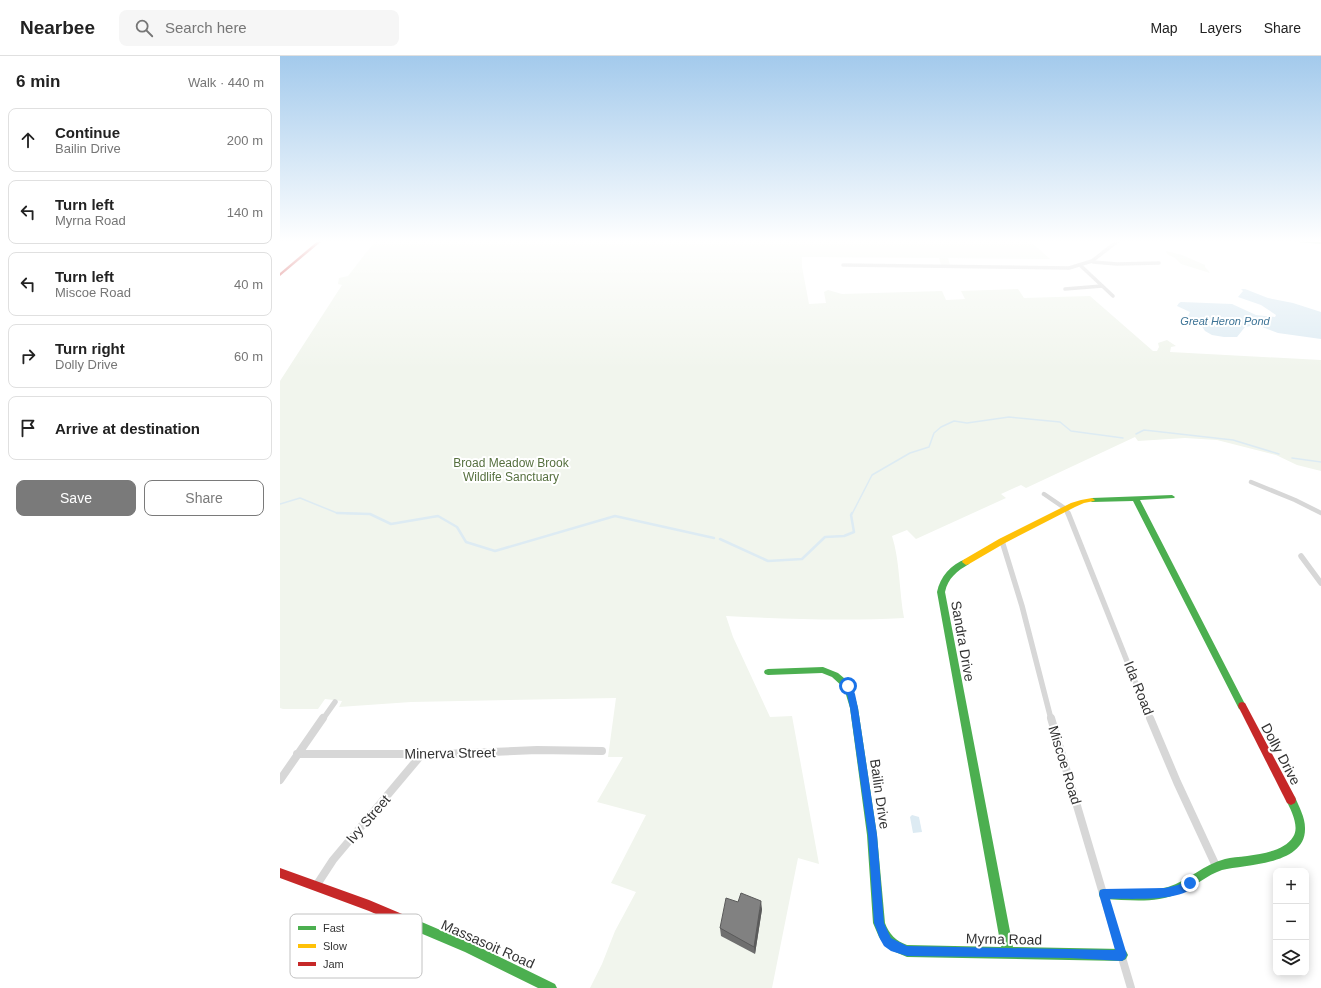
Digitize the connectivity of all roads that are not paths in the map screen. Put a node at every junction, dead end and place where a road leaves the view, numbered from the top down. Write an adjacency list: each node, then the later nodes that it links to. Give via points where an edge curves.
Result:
1 (1099, 283): 2 (street)
2 (1102, 286): 3 (street); 4 (street)
3 (1065, 289)
4 (1113, 296)
5 (1251, 482): 10 (street)
6 (1044, 494): 9 (street)
7 (1172, 497): 8 (street, Sandra Drive)
8 (1135, 498): 9 (street, Sandra Drive, via 1093,499); 20 (street, Dolly Drive, via 1299,816 1300,830 1296,842 1291,847 1255,859)
9 (1066, 509): 11 (street, Sandra Drive); 20 (street, Ida Road, via 1175,779)
10 (1321, 513)
11 (1002, 541): 23 (street, Miscoe Road, via 1050,715); 27 (street, Sandra Drive, via 949,573 942,584 941,592)
12 (1301, 556): 13 (street)
13 (1321, 583)
14 (768, 672): 26 (street, Bailin Drive, via 823,670 835,674 848,686 854,708 872,835 879,923)
15 (335, 702): 17 (street)
16 (602, 751): 18 (street, Minerva Street, via 537,750)
17 (297, 754): 18 (street, Minerva Street); 19 (street)
18 (422, 754): 22 (street, Ivy Street, via 344,847)
19 (280, 780)
20 (1216, 866): 23 (street, Dolly Drive, via 1180,889 1165,893)
21 (280, 873): 22 (street, Massasoit Road)
22 (316, 886): 24 (street, Massasoit Road)
23 (1104, 894): 28 (street, Miscoe Road)
24 (385, 914)
25 (422, 929): 29 (street, Massasoit Road, via 469,948)
26 (888, 942): 27 (street, Myrna Road, via 907,951)
27 (1008, 952): 28 (street, Myrna Road)
28 (1122, 955): 30 (street, Miscoe Road)
29 (551, 988)
30 (1131, 988)

